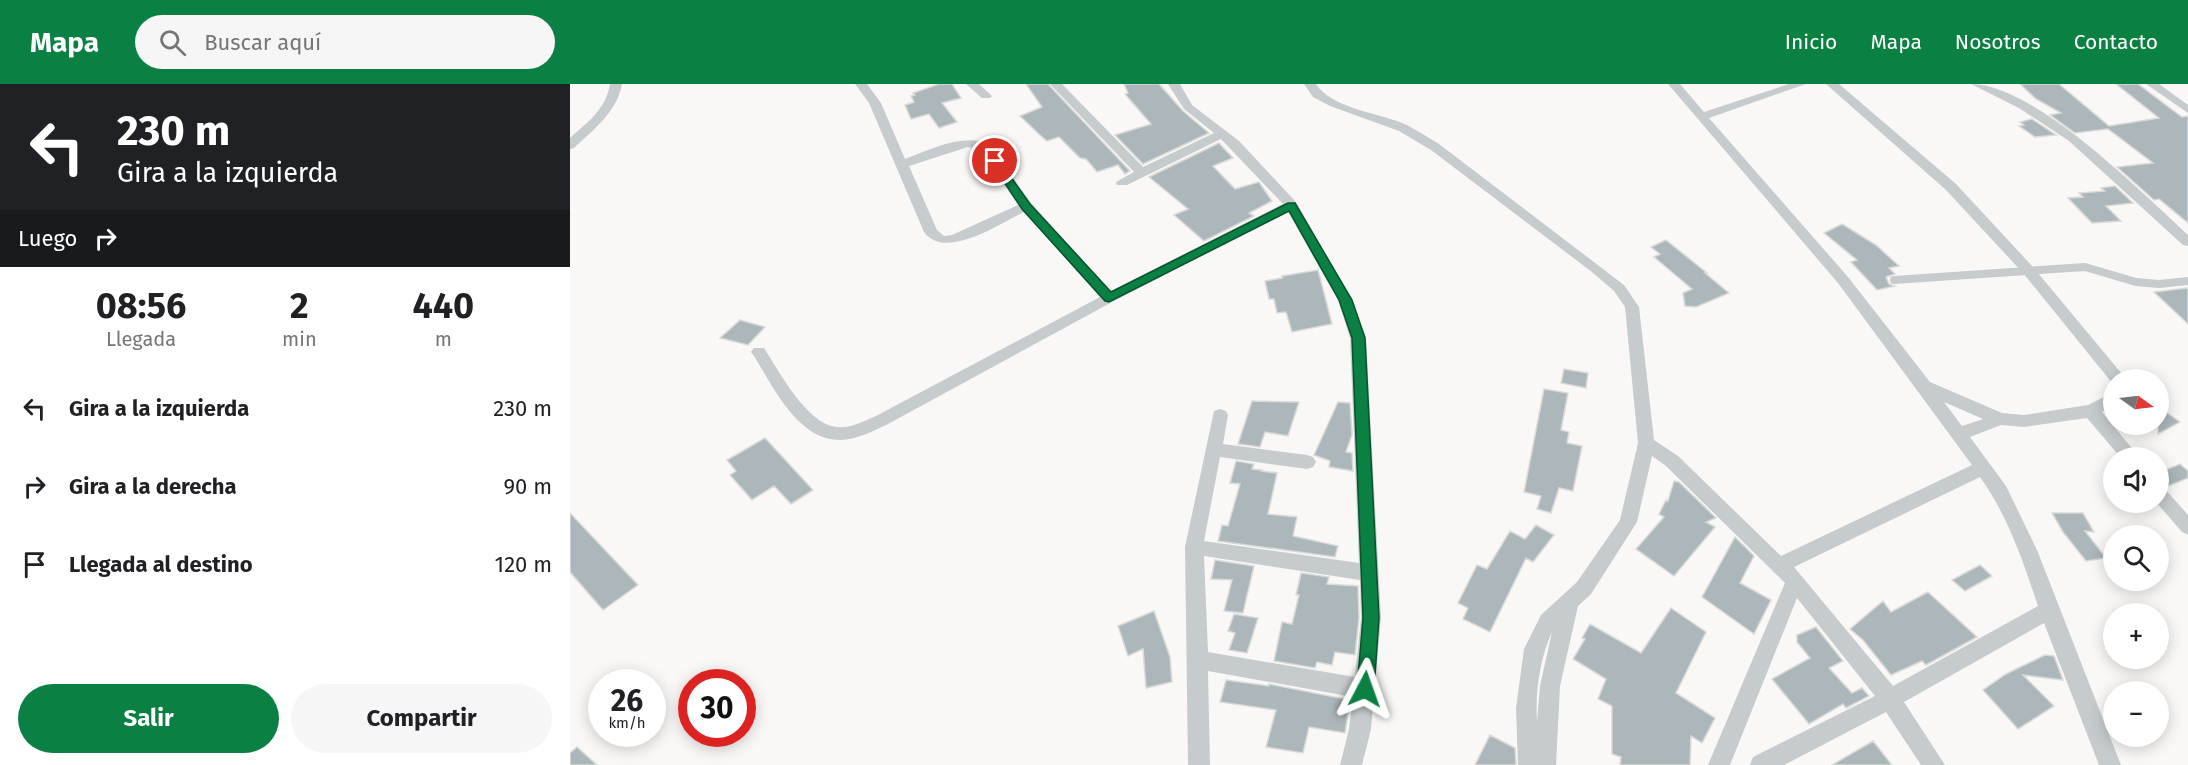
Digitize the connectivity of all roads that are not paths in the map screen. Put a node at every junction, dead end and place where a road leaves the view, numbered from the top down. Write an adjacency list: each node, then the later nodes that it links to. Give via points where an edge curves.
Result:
1 (616, 84): 18 (street, via 609,105)
2 (861, 84): 19 (street, via 875,103)
3 (972, 84): 13 (street)
4 (1056, 84): 20 (street)
5 (1174, 84): 17 (street, via 1188,107)
6 (1310, 84): 37 (street, via 1317,95 1334,104 1403,128 1435,147 1619,288 1632,307)
7 (1674, 84): 16 (street)
8 (1800, 84): 16 (street)
9 (1832, 84): 25 (street, via 1951,187)
10 (1977, 84): 24 (street, via 2073,138)
11 (2152, 84): 15 (street)
12 (2166, 84): 14 (street)
13 (986, 96)
14 (2188, 100)
15 (2188, 110)
16 (1703, 116): 31 (street, via 1843,280)
17 (1223, 133): 20 (street); 22 (street)
18 (570, 145)
19 (903, 164): 23 (street, via 966,143 980,143); 23 (street, via 931,232 944,241)
20 (1141, 172): 21 (street)
21 (1122, 182)
22 (1291, 205): 28 (street); 46 (street, via 1346,300 1358,338)
23 (1026, 206): 28 (street)
24 (2188, 242)
25 (2028, 270): 26 (lane); 27 (lane, via 2085,267 2136,282); 30 (street)
26 (1894, 280)
27 (2188, 281)
28 (1109, 298): 29 (street, via 882,420 852,432 834,433 817,427 802,415)
29 (759, 352)
30 (2110, 369)
31 (1925, 387): 35 (street); 36 (street)
32 (2103, 404): 33 (street)
33 (2091, 411): 35 (street, via 2024,421); 38 (street)
34 (1220, 415): 39 (street)
35 (2000, 419): 36 (street)
36 (1959, 434): 41 (street)
37 (1646, 443): 45 (street, via 1672,461); 48 (street, via 1628,522 1584,588)
38 (2122, 447)
39 (1215, 450): 40 (street); 44 (street)
40 (1307, 462)
41 (1983, 468): 45 (street); 49 (street, via 2000,491 2028,550)
42 (2169, 505): 43 (street)
43 (2188, 527)
44 (1194, 547): 46 (street); 50 (street)
45 (1780, 565): 47 (street)
46 (1369, 573): 51 (street, via 1371,618)
47 (1795, 580): 52 (street); 57 (street)
48 (1569, 603): 55 (street, via 1548,621 1534,649 1526,708); 56 (street, via 1550,686)
49 (2049, 610): 52 (street); 60 (street)
50 (1198, 660): 51 (street); 53 (street)
51 (1365, 689): 54 (street)
52 (1890, 699): 58 (street); 59 (street)
53 (1199, 765)
54 (1351, 765)
55 (1529, 765)
56 (1545, 765)
57 (1719, 765)
58 (1761, 765)
59 (1934, 765)
60 (2110, 765)

